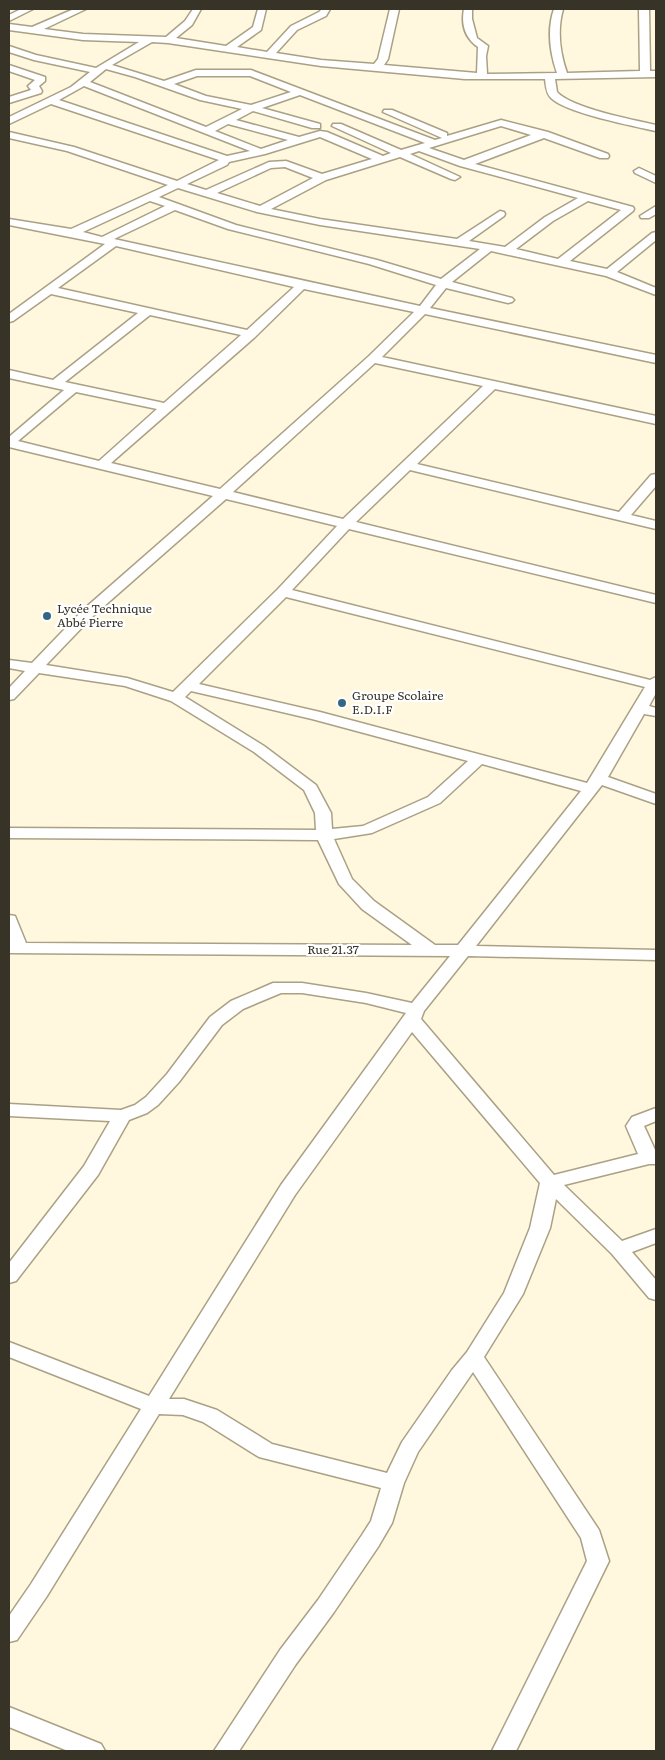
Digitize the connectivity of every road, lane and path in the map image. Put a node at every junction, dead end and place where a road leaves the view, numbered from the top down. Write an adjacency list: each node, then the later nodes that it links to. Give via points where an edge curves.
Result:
1 (28, 9): 11 (street)
2 (81, 9): 13 (street)
3 (197, 9): 15 (street, via 180,31)
4 (262, 9): 17 (street, via 258,28)
5 (326, 9): 18 (street, via 323,14 290,31)
6 (395, 9): 20 (street, via 383,59)
7 (468, 9): 25 (street, via 467,19 473,39 483,46)
8 (558, 9): 24 (street, via 554,32)
9 (644, 10): 10 (street); 22 (street)
10 (656, 11)
11 (9, 18)
12 (9, 27): 13 (street)
13 (32, 31): 14 (street, via 83,37)
14 (151, 39): 15 (street); 21 (street)
15 (168, 40): 17 (street)
16 (9, 49): 21 (street, via 34,57)
17 (228, 49): 18 (street)
18 (269, 55): 20 (street)
19 (9, 68): 30 (street, via 42,79 33,86 37,91)
20 (376, 68): 25 (street)
21 (101, 69): 27 (street); 28 (street)
22 (645, 73): 23 (street); 24 (street)
23 (656, 74)
24 (562, 76): 26 (street)
25 (482, 77): 26 (street)
26 (550, 77): 38 (street, via 556,98)
27 (84, 83): 31 (street); 39 (street)
28 (164, 84): 29 (street, via 196,73 246,72); 32 (street, via 204,98)
29 (299, 92): 32 (street); 44 (street)
30 (9, 100)
31 (52, 101): 34 (street); 50 (street)
32 (252, 108): 35 (street); 36 (street)
33 (388, 112): 42 (street)
34 (9, 121)
35 (228, 121): 39 (street); 43 (street)
36 (316, 126)
37 (337, 126): 47 (street)
38 (656, 128)
39 (206, 131): 46 (street)
40 (538, 134): 42 (street, via 502,123); 48 (street); 51 (street)
41 (9, 135): 56 (street, via 70,149)
42 (452, 138): 44 (street)
43 (299, 140): 46 (street); 49 (street, via 324,134)
44 (435, 143): 45 (street)
45 (419, 148): 47 (street); 51 (street)
46 (261, 152): 50 (street)
47 (400, 153): 49 (street); 53 (street)
48 (604, 156)
49 (380, 159): 54 (street)
50 (225, 160): 56 (street)
51 (464, 164): 59 (street)
52 (639, 171): 55 (street)
53 (455, 177)
54 (322, 178): 57 (street, via 286,164 269,165); 62 (street)
55 (656, 180)
56 (176, 184): 57 (street); 58 (street)
57 (207, 194): 62 (street)
58 (149, 196): 60 (street); 66 (street)
59 (586, 198): 73 (street, via 549,219); 74 (street, via 629,209)
60 (174, 206): 68 (street); 76 (street, via 232,227)
61 (656, 209): 64 (street)
62 (261, 210): 69 (street)
63 (500, 214): 69 (street)
64 (645, 216)
65 (11, 225): 66 (street)
66 (72, 233): 68 (street)
67 (656, 235): 70 (street)
68 (109, 242): 77 (street); 79 (street)
69 (460, 242): 71 (street)
70 (644, 244): 72 (street); 75 (street)
71 (489, 247): 73 (street); 76 (street)
72 (656, 248)
73 (507, 251): 74 (street)
74 (560, 263): 75 (street)
75 (609, 273): 78 (street)
76 (444, 283): 80 (street); 81 (street)
77 (302, 285): 81 (street); 84 (street)
78 (654, 289)
79 (50, 290): 82 (street); 83 (street)
80 (508, 300)
81 (422, 310): 85 (street); 86 (street)
82 (148, 311): 84 (street); 88 (street)
83 (9, 319)
84 (251, 334): 91 (street)
85 (373, 359): 89 (street); 97 (street)
86 (656, 359)
87 (9, 374): 88 (street)
88 (55, 384): 90 (street)
89 (492, 385): 92 (street); 95 (street)
90 (73, 388): 91 (street); 93 (street)
91 (165, 407): 94 (street)
92 (656, 420)
93 (9, 443): 94 (street)
94 (103, 464): 97 (street)
95 (406, 465): 98 (street); 99 (street)
96 (656, 478): 98 (street)
97 (223, 494): 99 (street); 104 (street, via 89,612)
98 (622, 517): 100 (street)
99 (346, 524): 101 (street); 102 (street)
100 (656, 525)
101 (283, 592): 105 (street); 106 (street)
102 (656, 599)
103 (9, 664): 104 (street)
104 (34, 669): 107 (street); 108 (street, via 127,682)
105 (654, 683): 109 (street)
106 (189, 686): 108 (street); 110 (street)
107 (9, 696)
108 (176, 698): 114 (street, via 259,749 311,788 323,813)
109 (648, 710): 111 (street)
110 (479, 759): 111 (street); 114 (street, via 434,800 366,830)
111 (595, 784): 112 (street); 118 (street)
112 (656, 799)
113 (9, 833): 114 (street)
114 (324, 835): 117 (street, via 345,881 368,905)
115 (9, 920): 116 (street)
116 (15, 948): 117 (street, Rue 21.37)
117 (431, 950): 118 (street, Rue 21.37)
118 (462, 951): 119 (street, Rue 21.37); 120 (street)
119 (656, 955)
120 (414, 1015): 123 (street, via 366,998 302,988 279,987 263,992 237,1005 216,1021 152,1102); 125 (street); 132 (street, via 288,1190)
121 (9, 1110): 123 (street)
122 (656, 1114): 124 (street, via 638,1121 636,1126)
123 (122, 1116): 128 (street, via 91,1170)
124 (653, 1158): 125 (street)
125 (550, 1182): 127 (street); 131 (street, via 540,1228 519,1281)
126 (656, 1236): 127 (street)
127 (619, 1249): 129 (street)
128 (9, 1276)
129 (656, 1293)
130 (9, 1349): 132 (street)
131 (474, 1357): 133 (street, via 408,1448); 138 (street, via 578,1514 591,1536 598,1561)
132 (154, 1406): 133 (street, via 184,1407 210,1416 266,1451); 134 (street)
133 (393, 1483): 137 (street, via 386,1509 370,1541)
134 (9, 1633)
135 (9, 1717): 136 (street)
136 (93, 1751)
137 (226, 1751)
138 (504, 1751)

